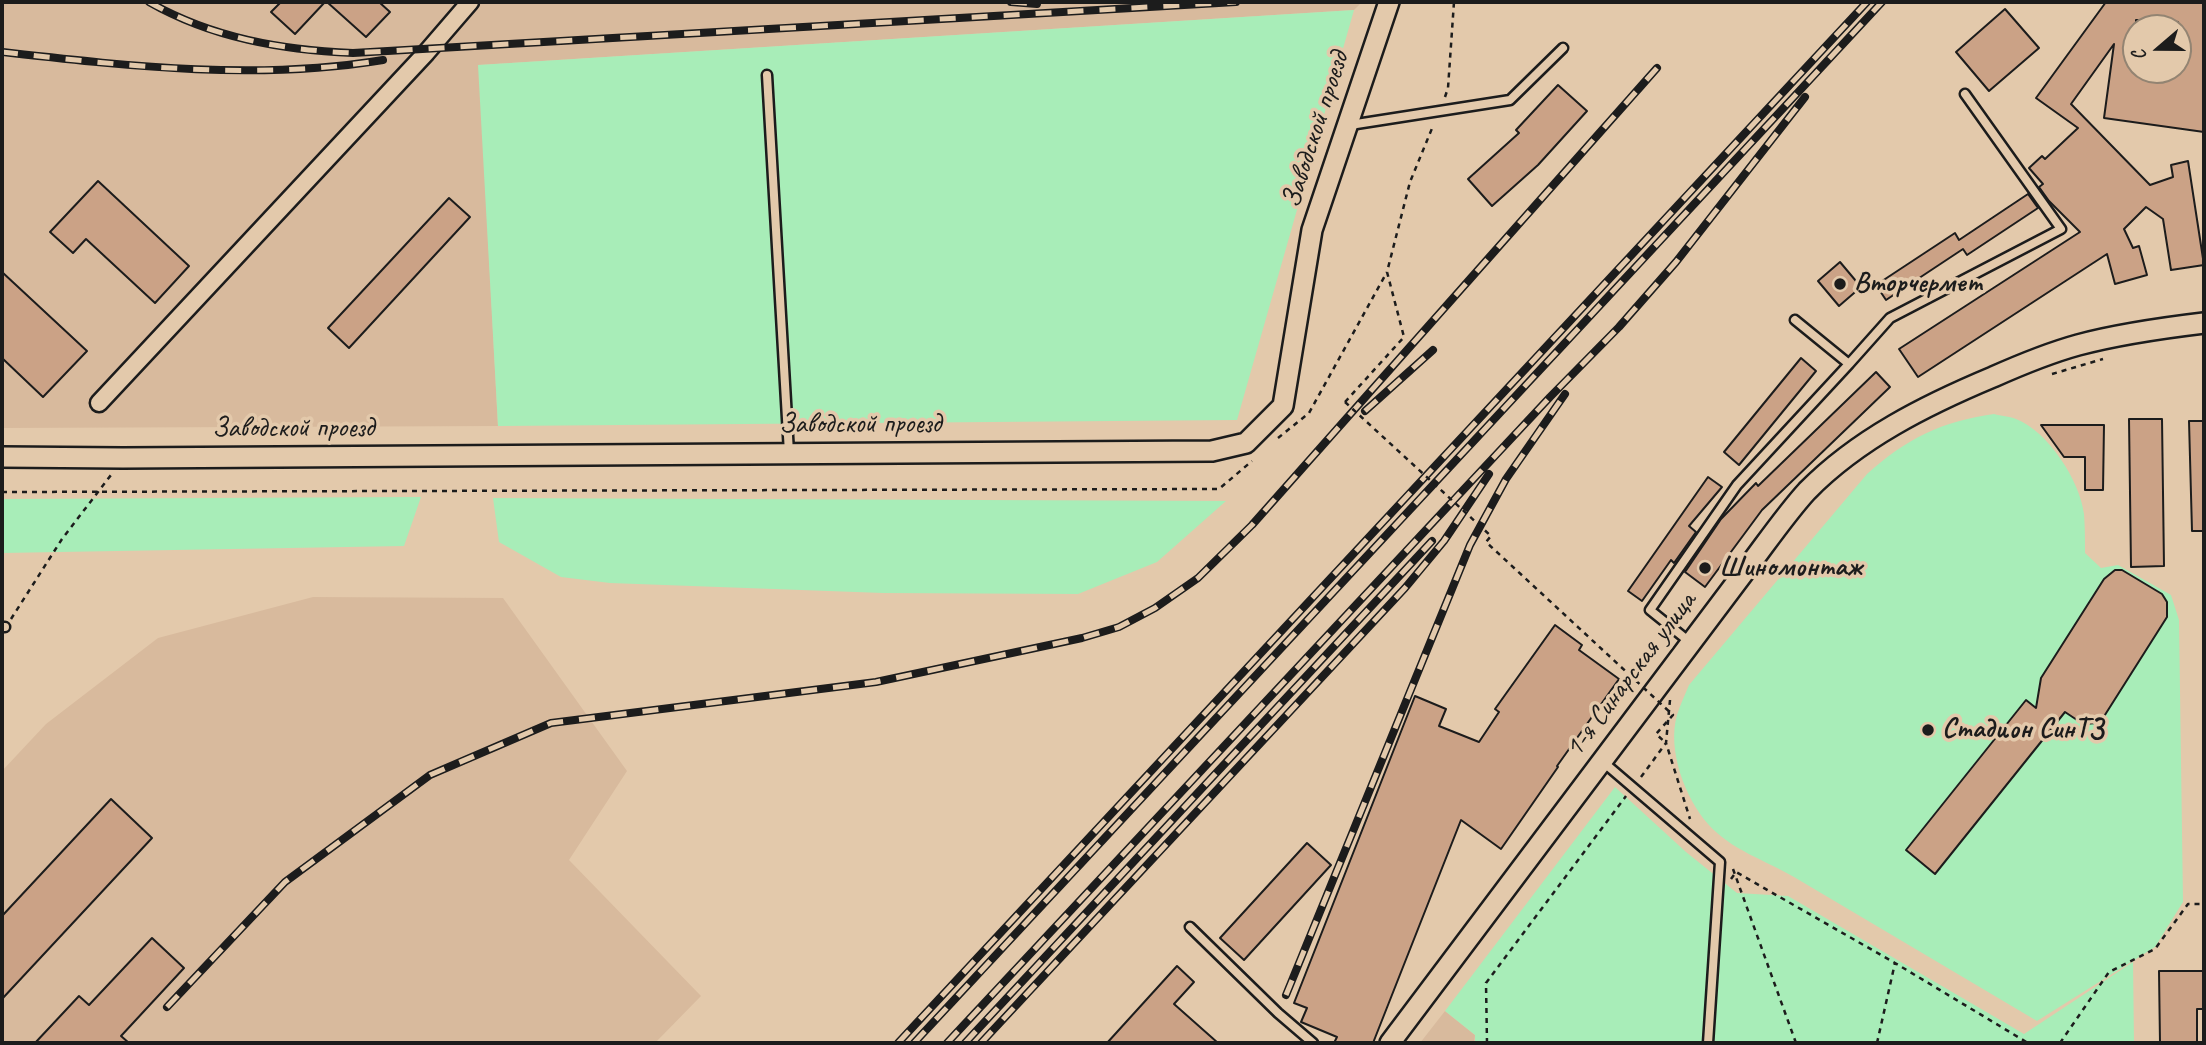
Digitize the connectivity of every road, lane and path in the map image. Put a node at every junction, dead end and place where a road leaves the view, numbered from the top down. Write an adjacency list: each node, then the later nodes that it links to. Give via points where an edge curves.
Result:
1 (470, 2): 14 (street)
2 (1388, 2): 8 (street, Заводской проезд)
3 (1454, 2): 7 (path, via 1448,88)
4 (1563, 48): 7 (lane, via 1510,100)
5 (767, 75): 15 (lane)
6 (1965, 94): 12 (lane, via 2061,229 1890,318)
7 (1440, 109): 8 (lane); 21 (path, bridge, via 1410,182 1387,272 1404,337 1345,401 1491,536 1486,542 1673,715 1656,734)
8 (1347, 125): 15 (street, Заводской проезд, via 1312,230 1283,406 1246,443 1212,451)
9 (1795, 320): 12 (lane)
10 (2204, 323): 19 (street, 1-я Синарская улица, via 2139,332 2029,361 1899,421 1808,491)
11 (2106, 358): 13 (path)
12 (1849, 364): 19 (lane, via 1737,485 1650,610)
13 (2047, 375)
14 (99, 403)
15 (789, 453): 17 (street, Заводской проезд)
16 (2, 457): 17 (street, Заводской проезд)
17 (123, 458): 18 (path)
18 (3, 627)
19 (1690, 643): 22 (street, 1-я Синарская улица)
20 (1671, 696): 21 (path)
21 (1666, 743): 23 (path); 25 (path)
22 (1602, 761): 32 (street, 1-я Синарская улица); 34 (lane, via 1720,862)
23 (1641, 776)
24 (1633, 787): 33 (path, via 1486,983)
25 (1691, 822)
26 (1727, 862): 27 (path)
27 (1736, 872): 30 (path); 35 (path)
28 (2204, 904): 38 (path, via 2188,904 2155,949 2109,972)
29 (1190, 927): 31 (lane)
30 (1895, 963): 36 (path); 37 (path)
31 (1313, 1043)
32 (1390, 1043)
33 (1487, 1043)
34 (1708, 1043)
35 (1796, 1043)
36 (1877, 1043)
37 (2028, 1043)
38 (2060, 1043)

